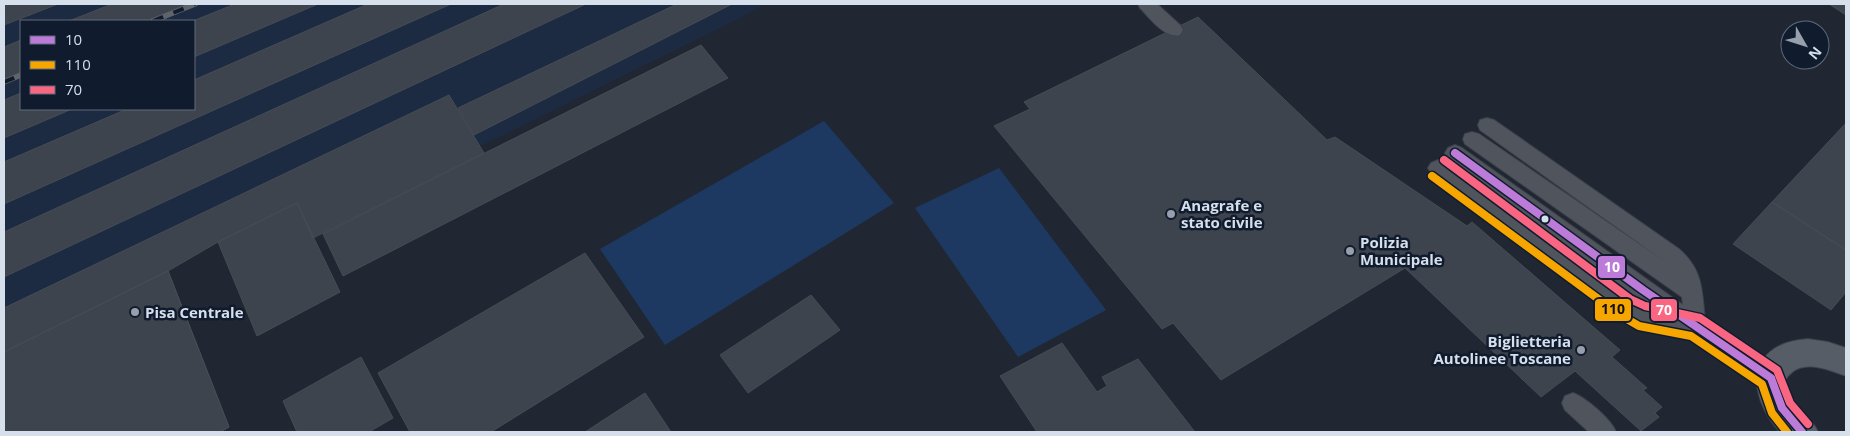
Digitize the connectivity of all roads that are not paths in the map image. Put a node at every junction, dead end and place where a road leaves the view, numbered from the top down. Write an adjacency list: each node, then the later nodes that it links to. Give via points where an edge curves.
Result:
1 (1146, 4): 2 (lane)
2 (1174, 30)
3 (1487, 125): 7 (lane, via 1672,255 1685,267)
4 (1472, 139): 7 (lane)
5 (1455, 153): 8 (lane)
6 (1438, 168): 8 (lane, via 1625,307 1642,316)
7 (1692, 292): 8 (lane)
8 (1695, 326): 10 (lane)
9 (1846, 362): 10 (main road, via 1824,354 1789,356)
10 (1770, 378): 13 (main road, via 1782,411)
11 (1573, 403): 12 (lane)
12 (1605, 432)
13 (1802, 432)

